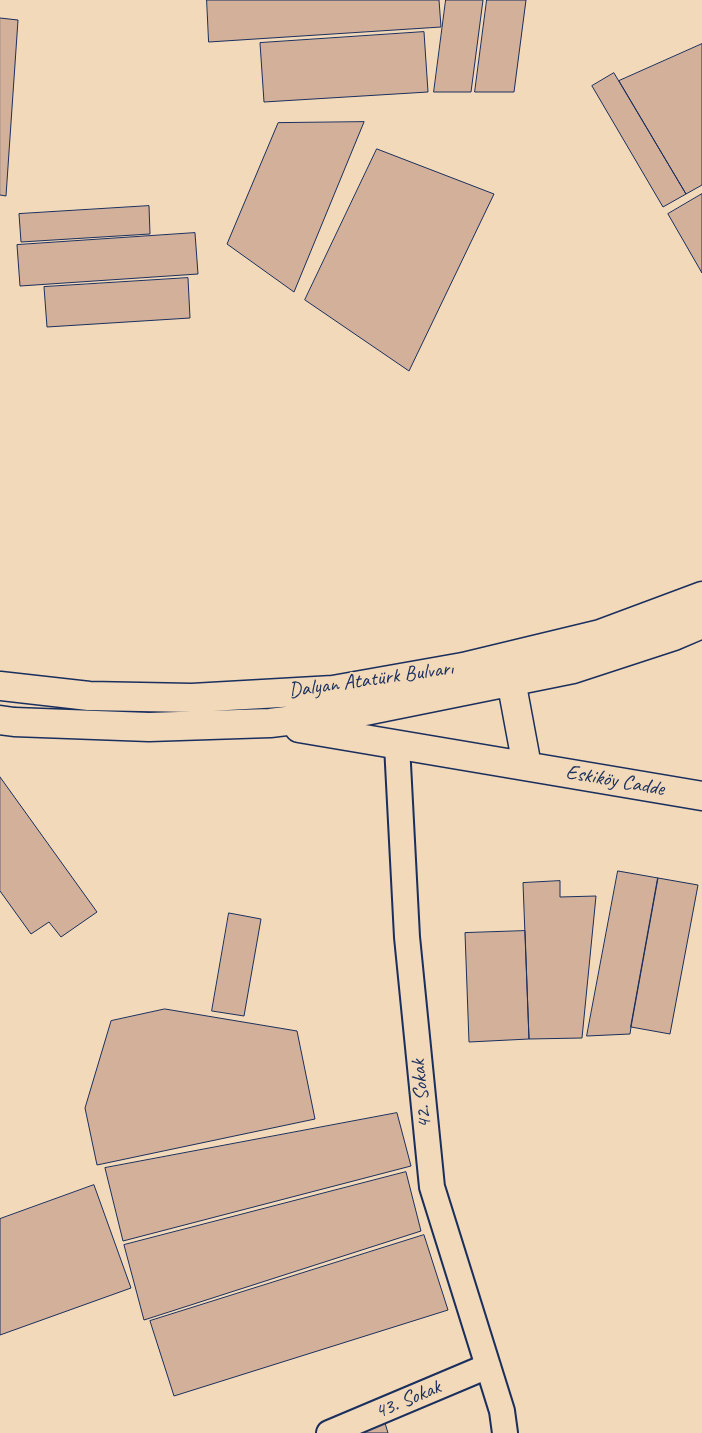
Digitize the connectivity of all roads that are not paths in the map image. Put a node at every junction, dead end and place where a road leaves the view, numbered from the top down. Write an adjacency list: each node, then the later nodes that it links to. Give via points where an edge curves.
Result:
1 (702, 596): 3 (main road, Dalyan Atatürk Bulvarı, via 600,634)
2 (702, 624): 4 (main road, Dalyan Atatürk Bulvarı, via 573,669)
3 (507, 657): 4 (main road); 5 (main road, Dalyan Atatürk Bulvarı, via 333,690 192,698 89,696)
4 (512, 683): 7 (main road, Dalyan Atatürk Bulvarı, via 360,712); 9 (main road)
5 (0, 686)
6 (0, 720): 7 (main road, Dalyan Atatürk Bulvarı, via 149,727)
7 (270, 723): 8 (main road, Eskiköy Cadde)
8 (397, 745): 9 (main road, Eskiköy Cadde); 11 (street, 42. Sokak, via 407,937 432,1187)
9 (527, 766): 10 (main road, Eskiköy Cadde)
10 (702, 796)
11 (488, 1366): 12 (street, 43. Sokak); 13 (street, 42. Sokak, via 502,1411)
12 (329, 1433)
13 (505, 1433)

